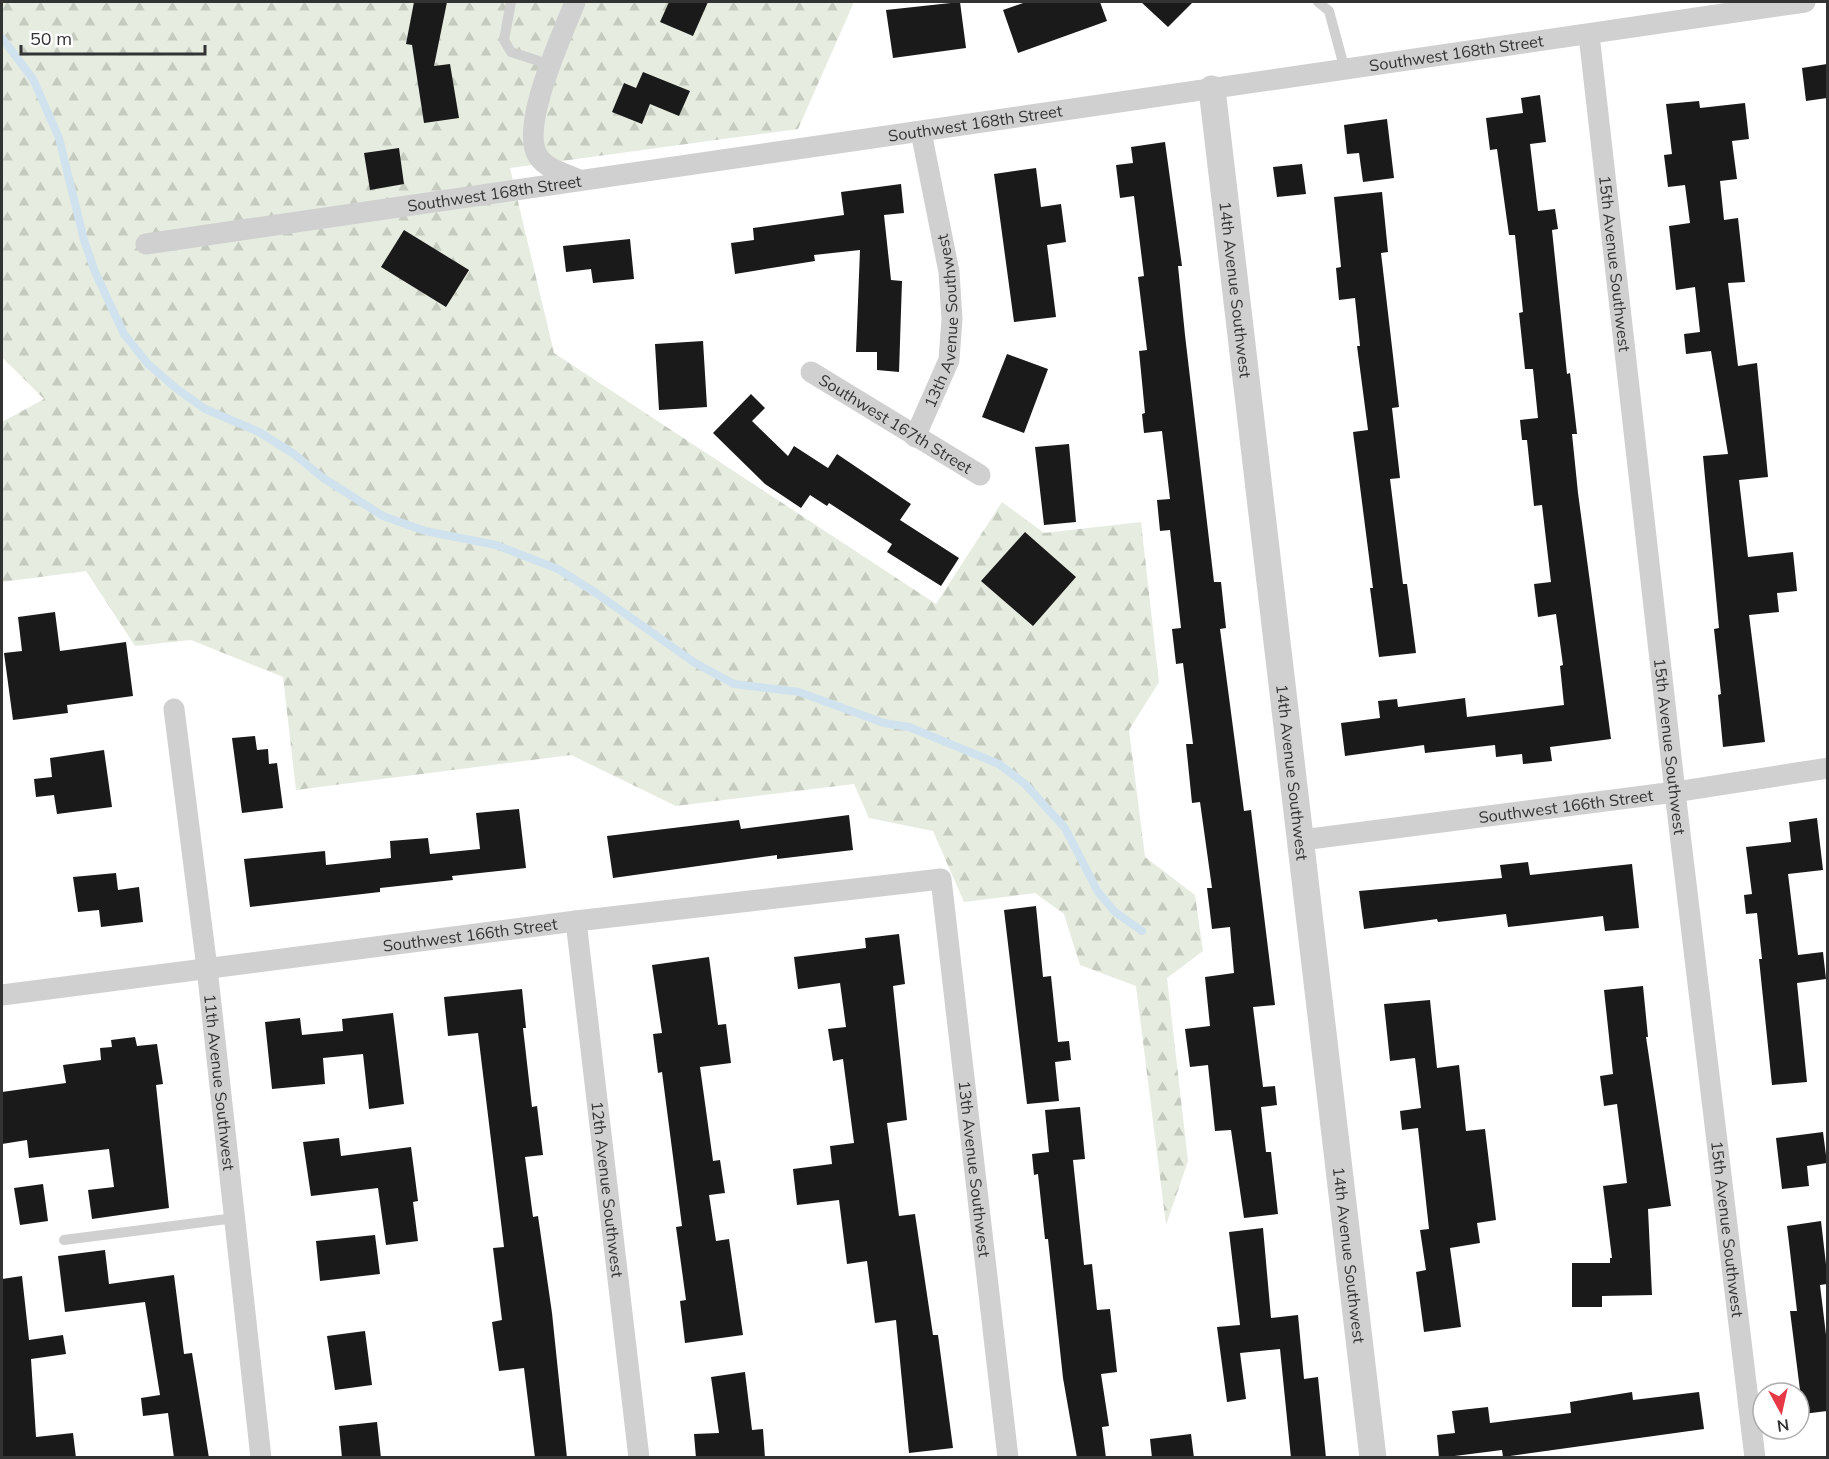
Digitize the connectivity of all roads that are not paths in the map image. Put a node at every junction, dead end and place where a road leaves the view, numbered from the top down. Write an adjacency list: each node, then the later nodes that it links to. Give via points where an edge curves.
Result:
1 (512, 2): 6 (lane, via 504,40 511,52)
2 (575, 2): 6 (street)
3 (1318, 2): 7 (lane, via 1329,10)
4 (1805, 2): 5 (street, Southwest 168th Street)
5 (1589, 35): 7 (street, Southwest 168th Street); 17 (street, 15th Avenue Southwest)
6 (551, 65): 10 (street, via 535,109 533,143 538,156 551,168)
7 (1345, 69): 8 (street, Southwest 168th Street)
8 (1212, 88): 9 (street, Southwest 168th Street); 18 (street, 14th Avenue Southwest)
9 (921, 132): 10 (street, Southwest 168th Street); 13 (street, 13th Avenue Southwest, via 949,272 952,319 949,360)
10 (578, 179): 11 (street, Southwest 168th Street)
11 (146, 244)
12 (811, 372): 13 (street, Southwest 167th Street)
13 (915, 437): 14 (street, Southwest 167th Street)
14 (980, 475)
15 (174, 708): 21 (street, 11th Avenue Southwest)
16 (1827, 768): 17 (street, Southwest 166th Street)
17 (1675, 792): 18 (street, Southwest 166th Street); 29 (street, 15th Avenue Southwest)
18 (1302, 840): 28 (street, 14th Avenue Southwest)
19 (941, 879): 20 (street, Southwest 166th Street); 27 (street, 13th Avenue Southwest)
20 (576, 921): 21 (street, Southwest 166th Street); 26 (street, 12th Avenue Southwest)
21 (207, 968): 22 (street, Southwest 166th Street); 23 (street, 11th Avenue Southwest)
22 (2, 995)
23 (235, 1218): 24 (lane); 25 (street, 11th Avenue Southwest)
24 (64, 1240)
25 (261, 1458)
26 (639, 1458)
27 (1008, 1458)
28 (1373, 1458)
29 (1755, 1458)

